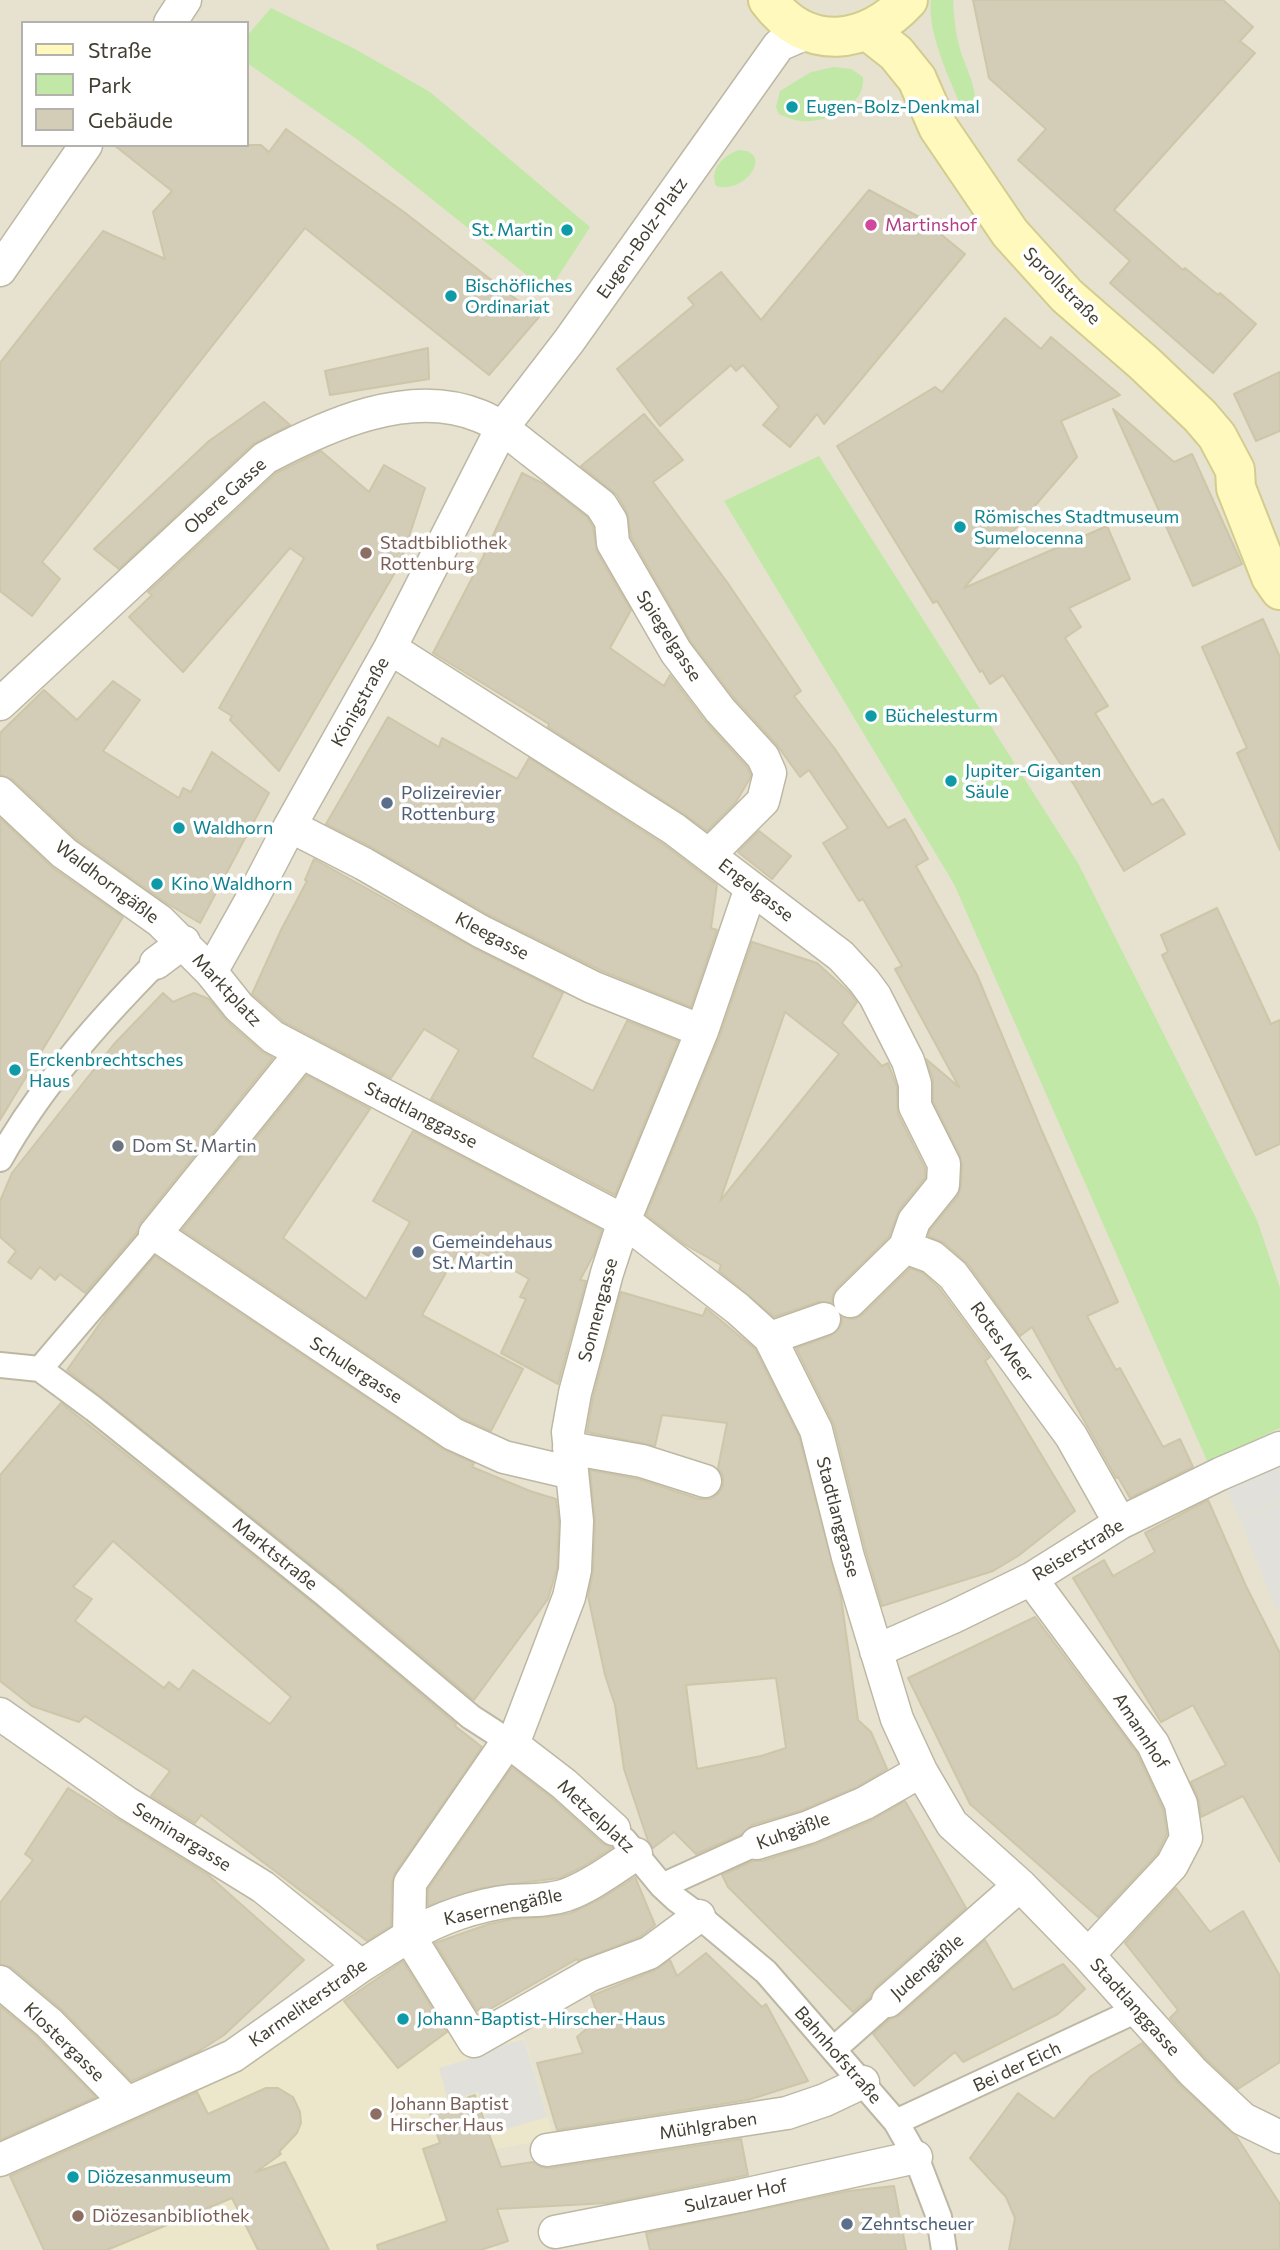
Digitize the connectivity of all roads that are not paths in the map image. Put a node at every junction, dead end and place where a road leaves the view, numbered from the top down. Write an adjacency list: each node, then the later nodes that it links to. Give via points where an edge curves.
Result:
1 (185, 0): 3 (street)
2 (908, 0): 5 (main road, Eugen-Bolz-Platz, via 890,19); 6 (main road, Sprollstraße)
3 (171, 21)
4 (784, 23): 5 (main road, Eugen-Bolz-Platz, via 828,36); 9 (street, Eugen-Bolz-Platz, via 569,341)
5 (868, 31): 6 (main road, Sprollstraße, via 896,53)
6 (917, 79): 10 (main road, Sprollstraße, via 938,127 1010,233 1067,296 1144,363 1217,436 1236,470 1250,484)
7 (85, 147): 8 (street)
8 (0, 270)
9 (502, 428): 11 (street, Königstraße); 12 (street, Obere Gasse, via 458,408 384,410 302,438 265,458); 15 (street, Spiegelgasse, via 601,505 611,521 613,543 676,652 763,757 770,773 763,801)
10 (1278, 575)
11 (390, 648): 14 (street, Königstraße); 15 (street, Engelgasse)
12 (0, 704)
13 (0, 793): 17 (street, Waldhorngäßle, via 64,853)
14 (290, 826): 19 (street, Königstraße); 20 (street, Kleegasse, via 592,987)
15 (710, 854): 16 (street, Engelgasse)
16 (751, 888): 20 (street, Sonnengasse); 25 (street, Engelgasse, via 841,956 864,981 908,1062 915,1106 944,1164 943,1185 914,1221)
17 (184, 942): 18 (street, Marktplatz); 19 (street, Marktplatz)
18 (156, 963): 22 (street, Marktplatz, via 62,1068)
19 (211, 972): 21 (street, Marktplatz, via 254,1022)
20 (702, 1031): 23 (street, Sonnengasse)
21 (301, 1053): 23 (street, Stadtlanggasse); 24 (street)
22 (0, 1159)
23 (624, 1221): 28 (street, Stadtlanggasse); 32 (street, Sonnengasse, via 578,1381 570,1418)
24 (155, 1234): 30 (street); 32 (street, Schulergasse, via 453,1434 504,1457)
25 (905, 1247): 26 (street); 34 (street, Rotes Meer, via 932,1257 959,1284 1071,1436)
26 (850, 1301)
27 (824, 1320): 28 (street)
28 (770, 1338): 36 (street, Stadtlanggasse, via 816,1430)
29 (0, 1365): 30 (street)
30 (40, 1369): 38 (street, Marktstraße, via 254,1536 471,1717)
31 (1280, 1448): 34 (street, Reiserstraße)
32 (570, 1460): 33 (street, Schulergasse, via 642,1461); 38 (street, Sonnengasse, via 578,1521 575,1570 569,1597)
33 (705, 1481)
34 (1120, 1523): 35 (street, Reiserstraße)
35 (1031, 1579): 36 (street, Reiserstraße); 46 (street, Amannhof, via 1153,1744 1181,1804 1186,1838 1172,1865)
36 (876, 1651): 39 (street, Stadtlanggasse, via 897,1719)
37 (0, 1714): 47 (street, Seminargasse, via 127,1803 263,1887)
38 (510, 1742): 40 (street, Metzelplatz); 45 (street, via 411,1883)
39 (921, 1771): 41 (street, Kuhgäßle, via 809,1828); 43 (street, Stadtlanggasse, via 951,1824)
40 (614, 1829): 42 (street, Metzelplatz)
41 (757, 1843): 44 (street, Kuhgäßle)
42 (636, 1854): 44 (street, Metzelplatz); 45 (street, Kasernengäßle, via 565,1895 484,1907 433,1922)
43 (1020, 1885): 46 (street, Stadtlanggasse); 49 (street, Judengäßle)
44 (679, 1900): 45 (street, via 649,1953 590,1975 474,2040); 51 (street, Bahnhofstraße, via 766,1972)
45 (409, 1936): 47 (street, Karmeliterstraße)
46 (1088, 1955): 50 (street, Stadtlanggasse)
47 (360, 1966): 53 (street, Karmeliterstraße, via 233,2056)
48 (0, 1982): 53 (street, Klostergasse, via 49,2023)
49 (888, 2001): 51 (street, Judengäßle)
50 (1137, 2010): 54 (street, Bei der Eich); 55 (street, Stadtlanggasse, via 1243,2119)
51 (834, 2049): 52 (street, Bahnhofstraße)
52 (863, 2082): 54 (street, Bahnhofstraße); 56 (street, Mühlgraben, via 787,2113)
53 (127, 2103): 58 (street, Karmeliterstraße)
54 (896, 2122): 57 (street, Bahnhofstraße)
55 (1280, 2137)
56 (547, 2150)
57 (916, 2157): 59 (street, Sulzauer Hof); 60 (street, Bahnhofstraße, via 939,2217)
58 (0, 2160)
59 (555, 2232)
60 (944, 2250)

